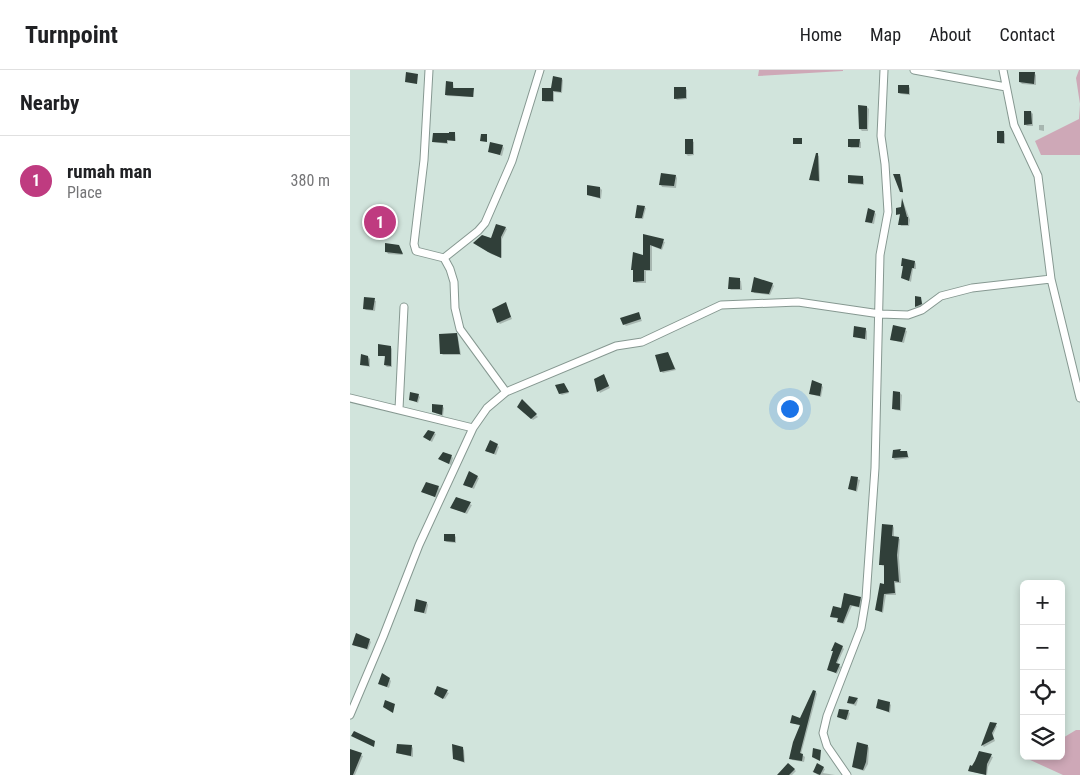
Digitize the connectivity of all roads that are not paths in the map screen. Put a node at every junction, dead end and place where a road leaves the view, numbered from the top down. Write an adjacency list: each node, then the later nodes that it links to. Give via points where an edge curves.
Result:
1 (429, 70): 7 (street, via 424,160 414,244 416,251)
2 (540, 70): 7 (street, via 512,161 485,223)
3 (884, 70): 10 (street, via 881,136 888,212 880,255)
4 (914, 70): 6 (street)
5 (1003, 70): 6 (street)
6 (1006, 88): 8 (street, via 1014,125 1038,176)
7 (444, 258): 11 (street, via 452,276 460,329)
8 (1051, 279): 10 (street, via 972,288 941,296 922,310 908,315); 13 (street)
9 (404, 307): 14 (street)
10 (880, 314): 11 (street, via 798,302 721,305 642,342 616,346); 17 (street, via 875,468 866,598 861,628 823,733 827,746)
11 (506, 392): 15 (street, via 487,408)
12 (350, 398): 14 (street)
13 (1080, 398)
14 (399, 409): 15 (street)
15 (473, 428): 16 (street, via 419,545)
16 (350, 715)
17 (847, 775)

